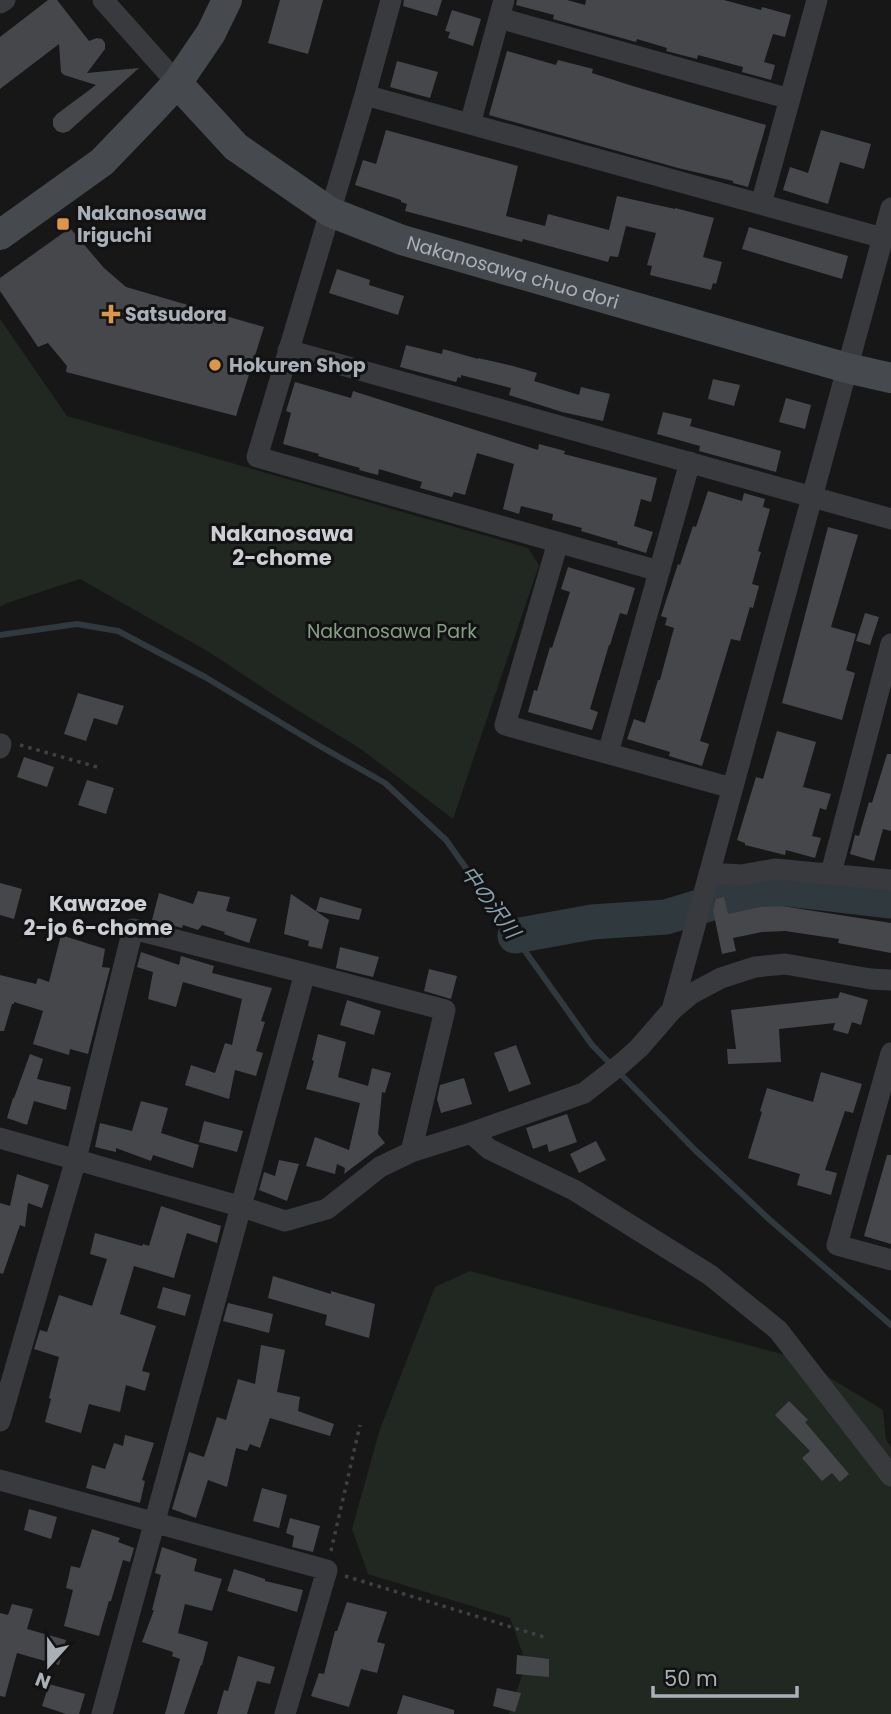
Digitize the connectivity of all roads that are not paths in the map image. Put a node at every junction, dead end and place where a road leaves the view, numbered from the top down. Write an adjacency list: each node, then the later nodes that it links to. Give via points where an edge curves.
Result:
1 (5, 0): 6 (street)
2 (103, 0): 8 (street)
3 (227, 0): 8 (street)
4 (391, 0): 9 (street)
5 (817, 0): 10 (street)
6 (0, 4)
7 (502, 9): 10 (street); 11 (street)
8 (177, 83): 14 (street, Nakanosawa chuo dori, via 236,147); 15 (street, via 102,162)
9 (365, 95): 11 (street); 14 (street)
10 (790, 99): 12 (street)
11 (470, 124): 12 (street)
12 (761, 204): 16 (street)
13 (891, 208): 16 (street)
14 (330, 212): 17 (street); 18 (street, Nakanosawa chuo dori, via 402,240)
15 (0, 235)
16 (883, 238): 18 (street)
17 (288, 350): 20 (street); 23 (street, via 257,457)
18 (847, 368): 19 (street, Nakanosawa chuo dori); 21 (street)
19 (891, 378)
20 (690, 462): 21 (street); 24 (street)
21 (812, 496): 22 (street); 27 (street)
22 (891, 519)
23 (558, 542): 24 (street); 26 (street, via 505,725)
24 (659, 571): 26 (street)
25 (891, 644): 28 (street)
26 (608, 753): 27 (street)
27 (732, 788): 29 (street)
28 (831, 873): 29 (street, via 775,869); 30 (street)
29 (707, 880): 33 (street)
30 (891, 880)
31 (305, 973): 38 (street, via 445,1010); 39 (street, via 133,929); 40 (street)
32 (891, 980): 33 (street, via 785,964 755,967 721,978)
33 (672, 1010): 36 (street, via 639,1048 584,1093)
34 (891, 1053): 35 (street)
35 (886, 1089): 41 (street, via 837,1245)
36 (471, 1133): 38 (street); 43 (street, via 489,1149 574,1190 710,1275 778,1330)
37 (0, 1138): 39 (street)
38 (411, 1152): 40 (street, via 380,1167 327,1209 285,1221)
39 (76, 1159): 40 (street); 42 (street)
40 (239, 1206): 45 (street)
41 (891, 1260)
42 (0, 1421)
43 (891, 1476)
44 (0, 1480): 45 (street)
45 (155, 1523): 46 (street); 47 (street, via 327,1570)
46 (102, 1714)
47 (285, 1714)

